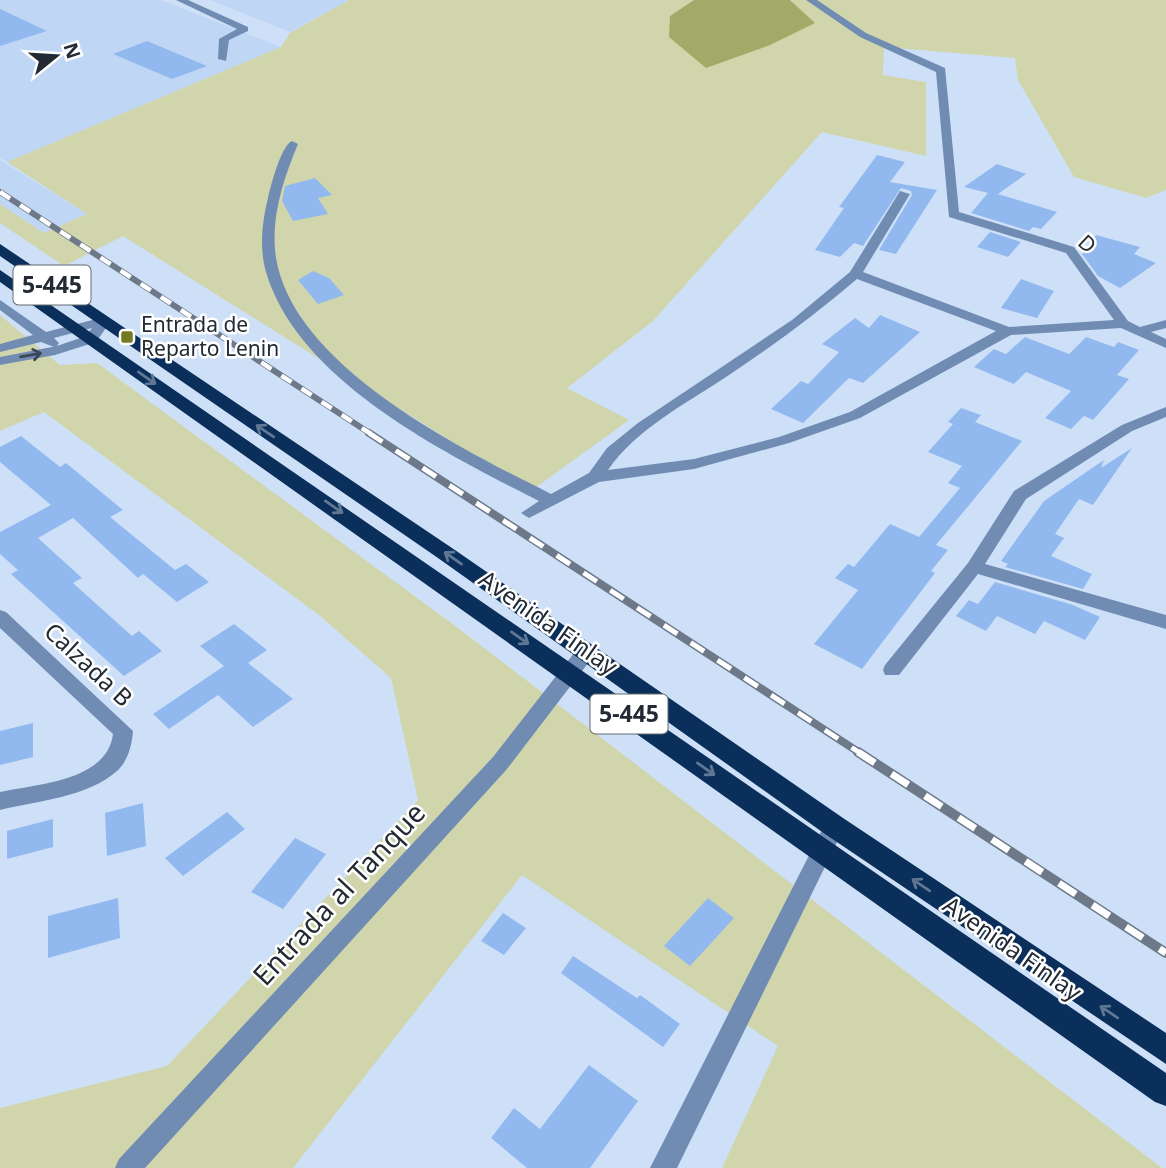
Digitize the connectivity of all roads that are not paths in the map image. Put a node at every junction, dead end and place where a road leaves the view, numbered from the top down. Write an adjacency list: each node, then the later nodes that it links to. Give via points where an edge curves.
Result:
1 (181, 0): 3 (street, via 246,29 224,39)
2 (811, 0): 10 (street, D, via 863,35 941,70 953,214 1070,250)
3 (223, 59)
4 (292, 144): 22 (street, via 275,191 268,242 279,290 295,318 340,367 396,412 465,456)
5 (904, 194): 7 (street)
6 (0, 249): 12 (highway, Avenida Finlay / 5-445)
7 (856, 274): 13 (street); 21 (street, via 797,323 643,426 613,451)
8 (0, 275): 12 (highway, Avenida Finlay / 5-445)
9 (0, 304): 15 (street)
10 (1124, 324): 13 (street); 14 (street, D)
11 (1166, 324): 14 (street)
12 (90, 329): 15 (street); 18 (street); 27 (highway, Avenida Finlay / 5-445, one-way to 12, via 445,553); 29 (highway, Avenida Finlay / 5-445, one-way to 29)
13 (1008, 331): 21 (street, via 855,415 694,464)
14 (1139, 331): 16 (street, D)
15 (45, 338): 17 (street); 18 (street)
16 (1166, 344)
17 (0, 348)
18 (61, 349): 19 (street, one-way to 18)
19 (0, 361)
20 (1166, 412): 24 (street, via 1127,428 1020,495)
21 (595, 477): 22 (street)
22 (550, 500): 23 (street)
23 (529, 513)
24 (974, 566): 26 (street); 28 (street)
25 (0, 617): 30 (street, Calzada B, via 123,731 122,748 110,765 83,780)
26 (1166, 622)
27 (585, 653): 29 (street, Entrada al Tanque); 31 (highway, Avenida Finlay / 5-445)
28 (892, 670)
29 (568, 672): 32 (highway, Avenida Finlay / 5-445, one-way to 32); 35 (street, Entrada al Tanque, via 500,763)
30 (0, 801)
31 (834, 826): 32 (street); 33 (highway, Avenida Finlay / 5-445, one-way to 31)
32 (822, 850): 34 (highway, Avenida Finlay / 5-445); 36 (street)
33 (1166, 1050)
34 (1166, 1091)
35 (128, 1168)
36 (663, 1168)

